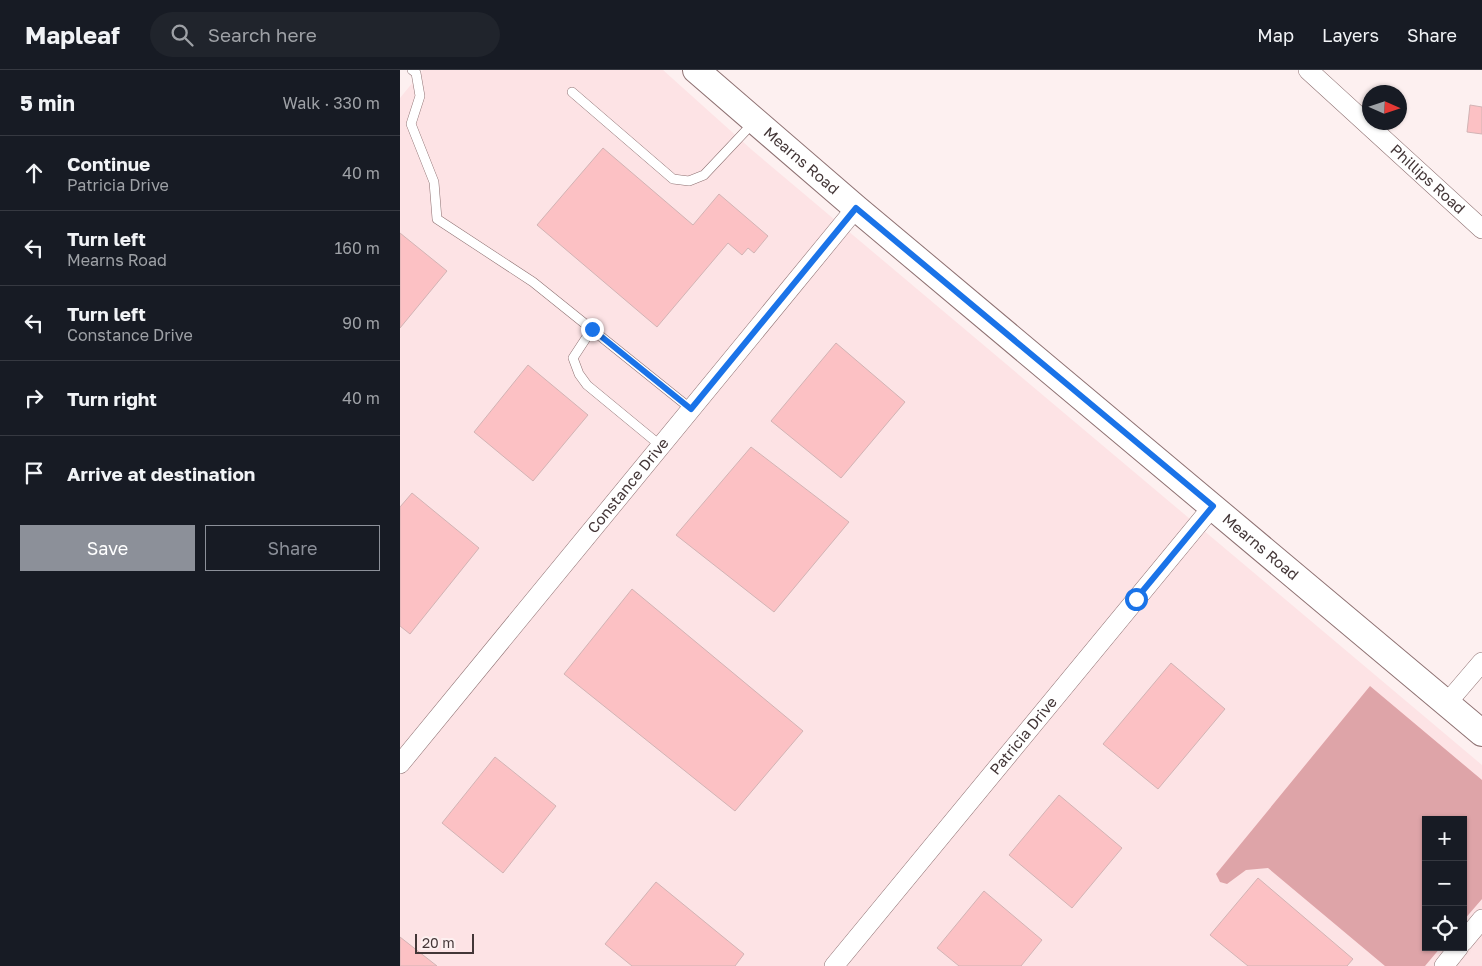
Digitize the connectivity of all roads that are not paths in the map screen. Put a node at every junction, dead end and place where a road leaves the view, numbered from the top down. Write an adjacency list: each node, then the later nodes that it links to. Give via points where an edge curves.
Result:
1 (696, 70): 5 (street, Mearns Road)
2 (1308, 70): 7 (street, Phillips Road)
3 (416, 71): 8 (lane, via 420,96 411,124 434,182 437,218 533,282)
4 (572, 92): 5 (lane, via 673,179 689,181 704,175)
5 (755, 121): 6 (street, Mearns Road)
6 (856, 208): 9 (street, Constance Drive); 11 (street, Mearns Road)
7 (1482, 228)
8 (592, 329): 9 (lane); 10 (lane, via 573,358 579,374 586,385)
9 (691, 409): 10 (street, Constance Drive)
10 (661, 446): 15 (street, Constance Drive)
11 (1213, 506): 13 (street, Mearns Road); 19 (street, Patricia Drive)
12 (1482, 662): 13 (street)
13 (1447, 703): 14 (street, Mearns Road)
14 (1482, 733)
15 (400, 764)
16 (1482, 919): 17 (street)
17 (1467, 937)
18 (1456, 951): 20 (street)
19 (834, 966)
20 (1444, 966)

